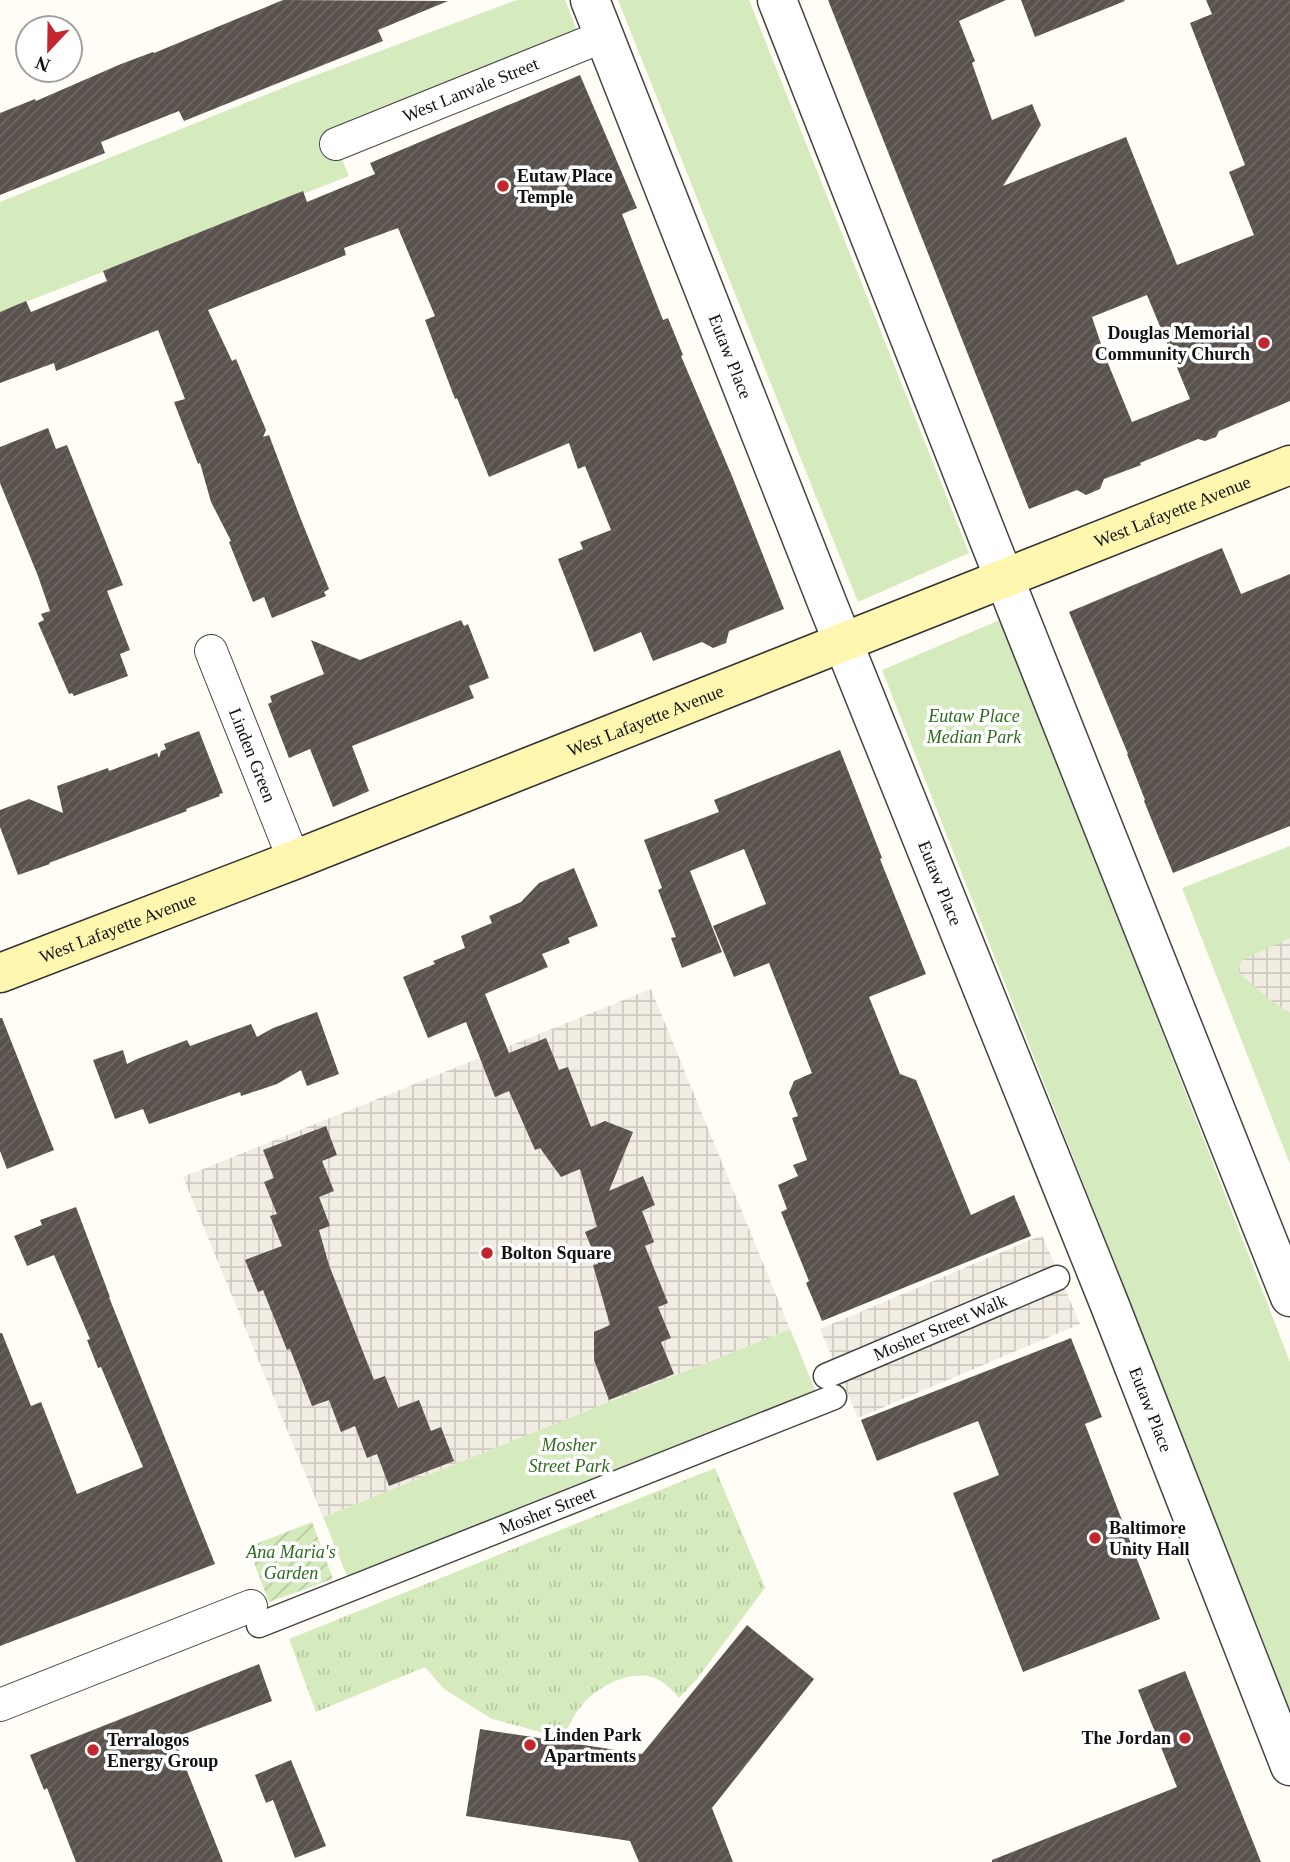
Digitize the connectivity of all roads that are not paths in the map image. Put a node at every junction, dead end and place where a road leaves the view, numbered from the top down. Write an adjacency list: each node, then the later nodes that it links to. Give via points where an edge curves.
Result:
1 (590, 0): 3 (street, Eutaw Place)
2 (777, 0): 6 (street)
3 (604, 36): 4 (street, West Lanvale Street); 7 (street, Eutaw Place)
4 (336, 144)
5 (1290, 465): 6 (main road, West Lafayette Avenue)
6 (1004, 578): 7 (main road, West Lafayette Avenue); 12 (street)
7 (843, 642): 9 (main road, West Lafayette Avenue); 16 (street, Eutaw Place)
8 (211, 651): 9 (street, Linden Green)
9 (294, 860): 10 (main road, West Lafayette Avenue)
10 (0, 974)
11 (1057, 1278): 13 (street, Mosher Street Walk)
12 (1290, 1297)
13 (830, 1387): 14 (street, Mosher Street)
14 (255, 1616): 15 (street, Mosher Street)
15 (0, 1705)
16 (1290, 1766)

